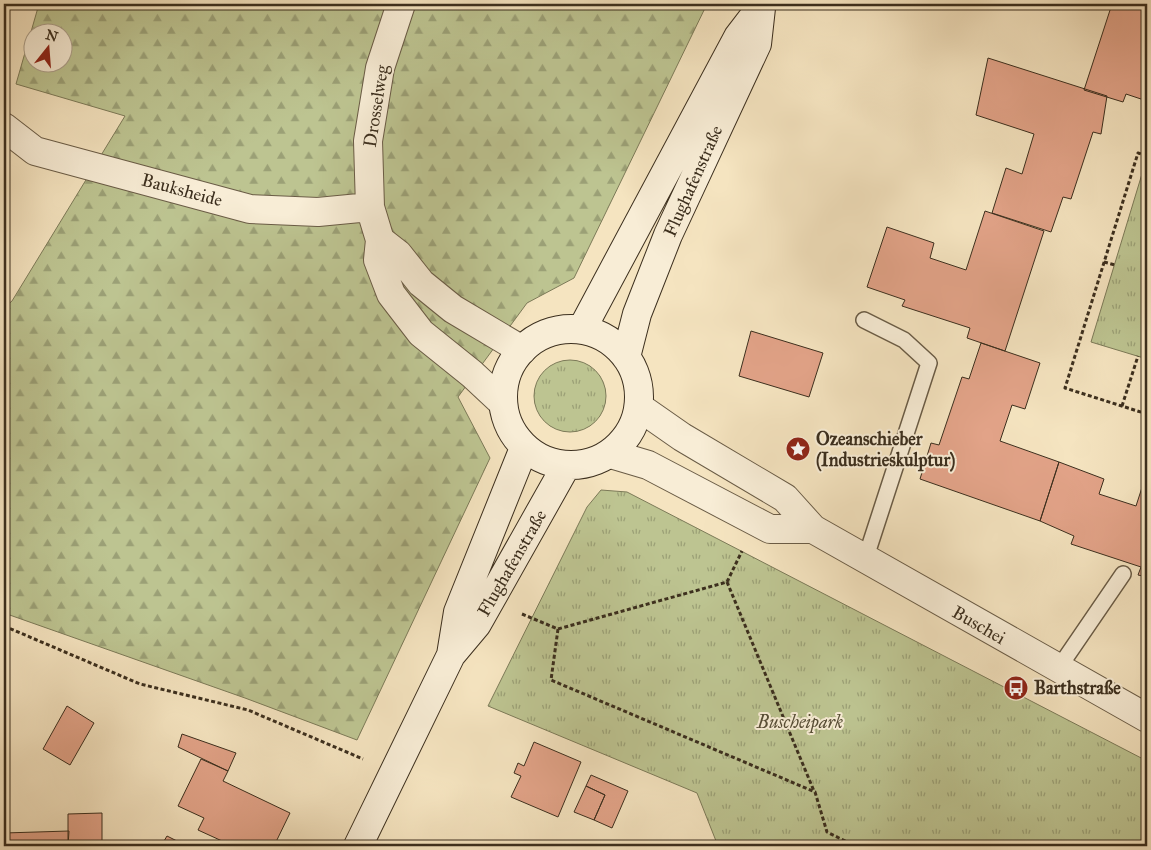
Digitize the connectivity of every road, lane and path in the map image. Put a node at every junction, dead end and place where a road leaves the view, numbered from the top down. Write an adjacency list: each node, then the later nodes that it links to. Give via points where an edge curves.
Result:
1 (401, 4): 5 (street, Drosselweg, via 380,68 369,132)
2 (762, 6): 10 (street, Flughafenstraße, via 738,37); 13 (street, Flughafenstraße, via 757,44 668,235 637,314)
3 (4, 127): 5 (street, Bauksheide, via 35,151 250,208 318,212)
4 (1147, 156): 7 (path, via 1138,153)
5 (370, 207): 6 (street, Drosselweg)
6 (380, 240): 11 (street, via 398,254 421,283 453,309); 14 (street, Drosselweg, via 378,260 390,294 421,333)
7 (1104, 262): 8 (path); 15 (path, via 1066,388)
8 (1115, 265)
9 (864, 320): 23 (lane, via 904,340 929,363)
10 (582, 329): 11 (street, via 551,332); 13 (street, via 601,336)
11 (522, 350): 14 (street, via 510,365)
12 (1138, 356): 15 (path)
13 (626, 357): 16 (street, via 640,389)
14 (502, 402): 18 (street, via 513,434)
15 (1122, 406): 17 (path)
16 (639, 407): 19 (street, via 625,441); 21 (street, Buschei, via 682,437 785,498)
17 (1147, 414)
18 (524, 448): 20 (street, via 544,460); 29 (street, Flughafenstraße, via 458,612)
19 (611, 454): 20 (street, via 597,461); 21 (street, via 648,465 770,529)
20 (566, 466): 29 (street, Flughafenstraße, via 477,624)
21 (813, 529): 23 (street, Buschei)
22 (743, 548): 25 (path)
23 (865, 560): 30 (street, Buschei)
24 (1123, 574): 30 (lane)
25 (727, 582): 28 (path); 33 (path)
26 (521, 614): 28 (path)
27 (4, 626): 32 (path, via 140,684 248,710)
28 (558, 629): 33 (path, via 551,680)
29 (451, 655): 32 (street, Flughafenstraße)
30 (1058, 669): 31 (street, Buschei)
31 (1147, 718)
32 (394, 773): 34 (street, Flughafenstraße)
33 (814, 792): 35 (path, via 827,832)
34 (358, 846)
35 (855, 846)

